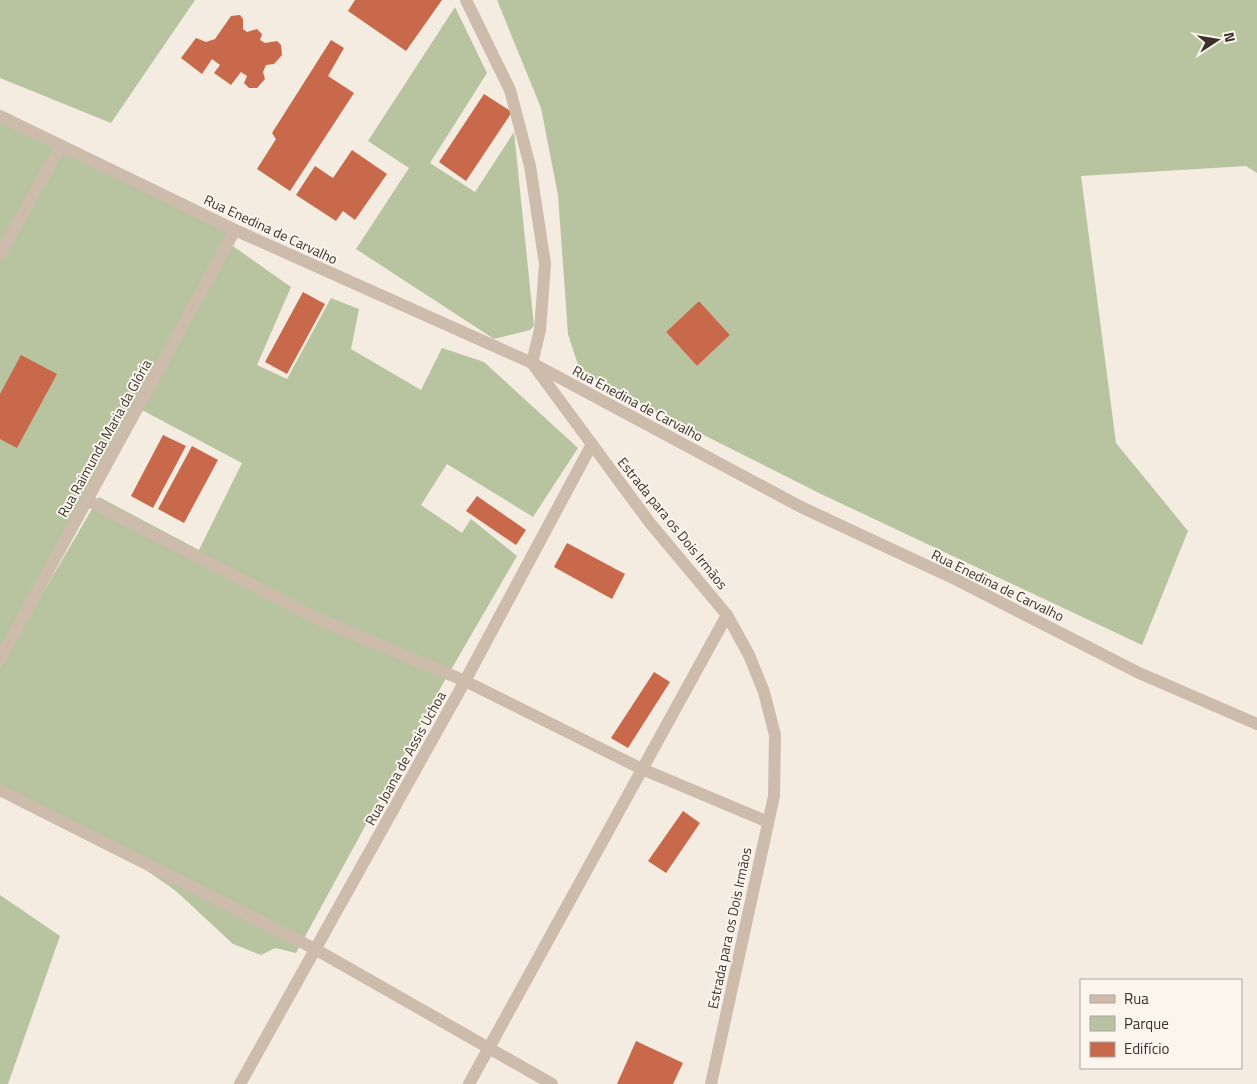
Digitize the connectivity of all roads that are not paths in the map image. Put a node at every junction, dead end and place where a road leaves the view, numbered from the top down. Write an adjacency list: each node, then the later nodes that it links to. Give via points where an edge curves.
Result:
1 (466, 0): 6 (street, via 510,90 530,166 545,264 540,330)
2 (0, 116): 3 (street, Rua Enedina de Carvalho)
3 (61, 146): 4 (street, Rua Enedina de Carvalho); 5 (street)
4 (235, 230): 6 (street, Rua Enedina de Carvalho); 8 (street, Rua Raimunda Maria da Glória)
5 (0, 254)
6 (532, 363): 7 (street, Estrada para os Dois Irmãos); 12 (street, Rua Enedina de Carvalho, via 801,507 953,578 1139,672)
7 (592, 444): 9 (street, Estrada para os Dois Irmãos, via 650,523); 11 (street, Rua Joana de Assis Uchoa)
8 (87, 500): 10 (street, Rua Raimunda Maria da Glória); 11 (street, via 316,618)
9 (727, 615): 13 (street); 15 (street, Estrada para os Dois Irmãos, via 749,655 764,692 775,736 774,796)
10 (0, 659)
11 (465, 681): 13 (street); 16 (street, Rua Joana de Assis Uchoa)
12 (1257, 724)
13 (642, 769): 15 (street); 17 (street)
14 (0, 790): 16 (street)
15 (768, 822): 21 (street, Estrada para os Dois Irmãos)
16 (315, 949): 17 (street); 18 (street, Rua Joana de Assis Uchoa)
17 (488, 1049): 19 (street); 20 (street)
18 (240, 1084)
19 (469, 1084)
20 (552, 1084)
21 (711, 1084)

